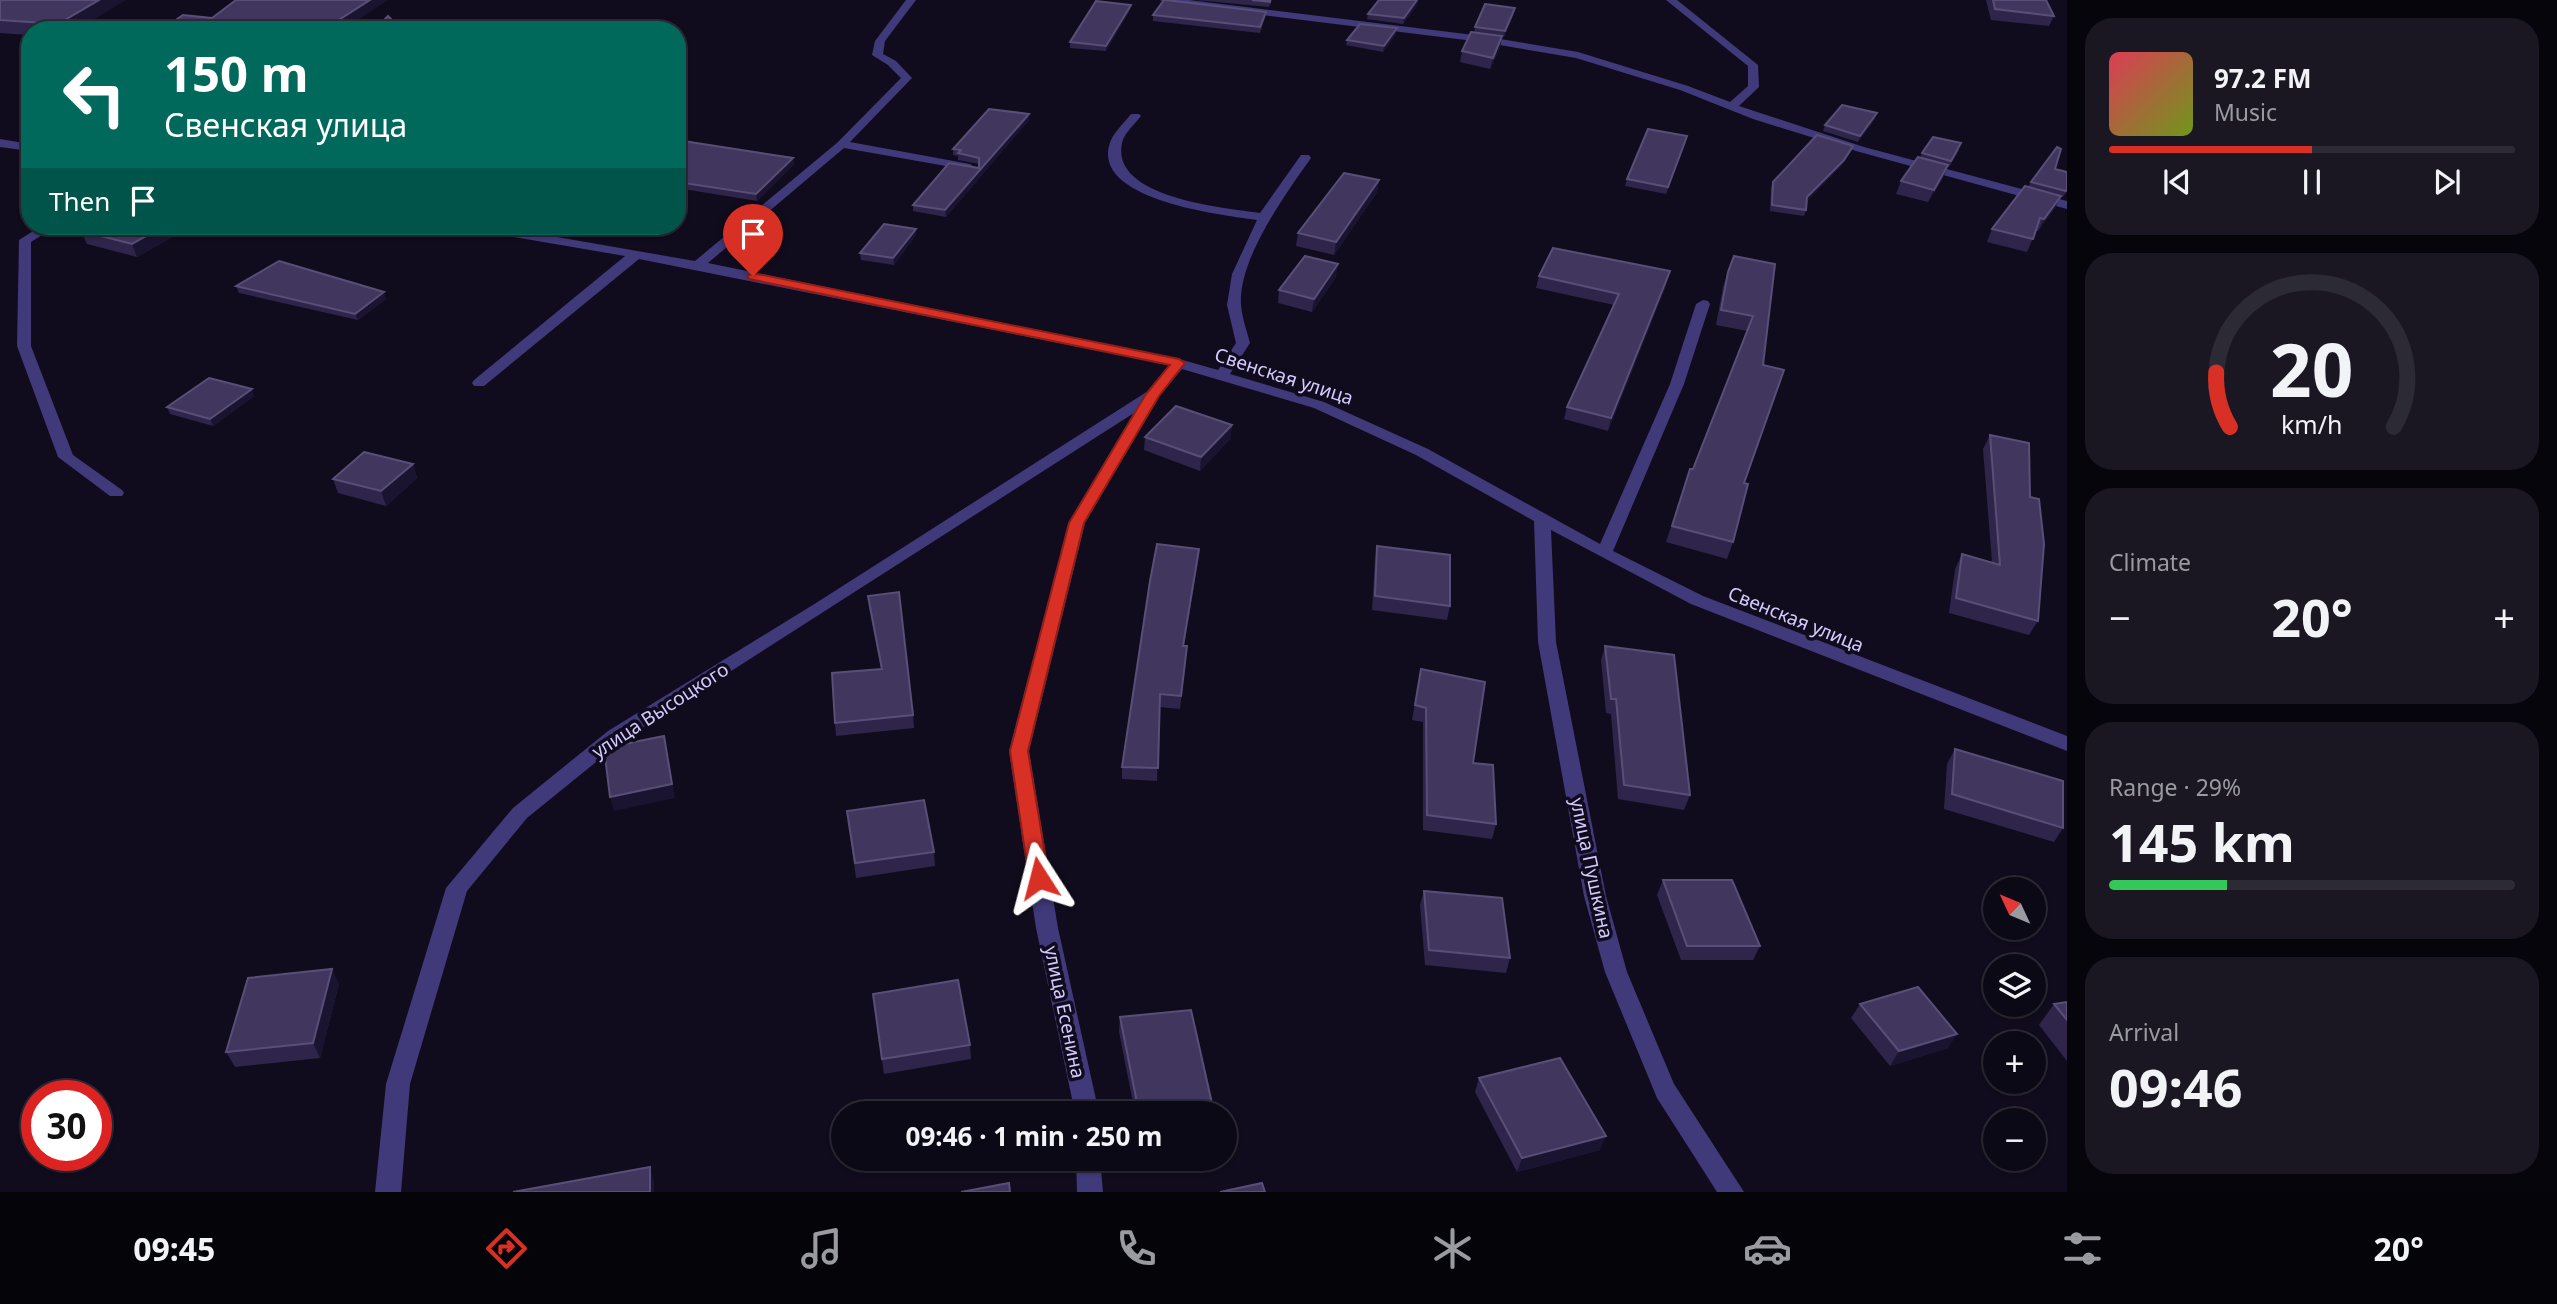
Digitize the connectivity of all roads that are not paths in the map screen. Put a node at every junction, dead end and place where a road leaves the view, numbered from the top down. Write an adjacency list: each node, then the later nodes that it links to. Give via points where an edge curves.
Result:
1 (911, 0): 7 (street, via 880,41 877,55 892,62 907,78)
2 (1165, 0): 4 (street, via 1578,55)
3 (1671, 0): 4 (street, via 1753,65 1754,87)
4 (1733, 105): 11 (street, via 1860,149)
5 (1135, 116): 12 (street, via 1116,143 1118,166 1135,187 1170,201)
6 (0, 143): 8 (street)
7 (842, 144): 10 (street); 16 (street)
8 (21, 146)
9 (1305, 158): 12 (street)
10 (973, 169)
11 (2067, 205)
12 (1264, 217): 19 (street, via 1239,274 1234,305 1243,343)
13 (34, 235): 22 (street, via 25,240 24,346 66,457)
14 (523, 235): 15 (street, Свенская улица)
15 (635, 255): 16 (street, Свенская улица); 20 (street)
16 (698, 265): 18 (street, Свенская улица)
17 (1703, 304): 24 (street, via 1677,384)
18 (1179, 363): 19 (street, Свенская улица); 21 (street, улица Есенина)
19 (1222, 375): 23 (street, Свенская улица, via 1359,421)
20 (479, 383)
21 (1153, 394): 26 (street, улица Есенина, via 1077,523 1019,751 1047,928); 28 (street, улица Высоцкого, via 614,736 520,813 457,888 398,1084)
22 (116, 494)
23 (1542, 517): 24 (street, Свенская улица); 30 (street, улица Пушкина, via 1547,642 1595,896 1616,972 1665,1090)
24 (1604, 554): 25 (street, Свенская улица, via 1697,600)
25 (2067, 744)
26 (1084, 1101)
27 (1089, 1171): 29 (street)
28 (388, 1192)
29 (1090, 1192)
30 (1731, 1192)

